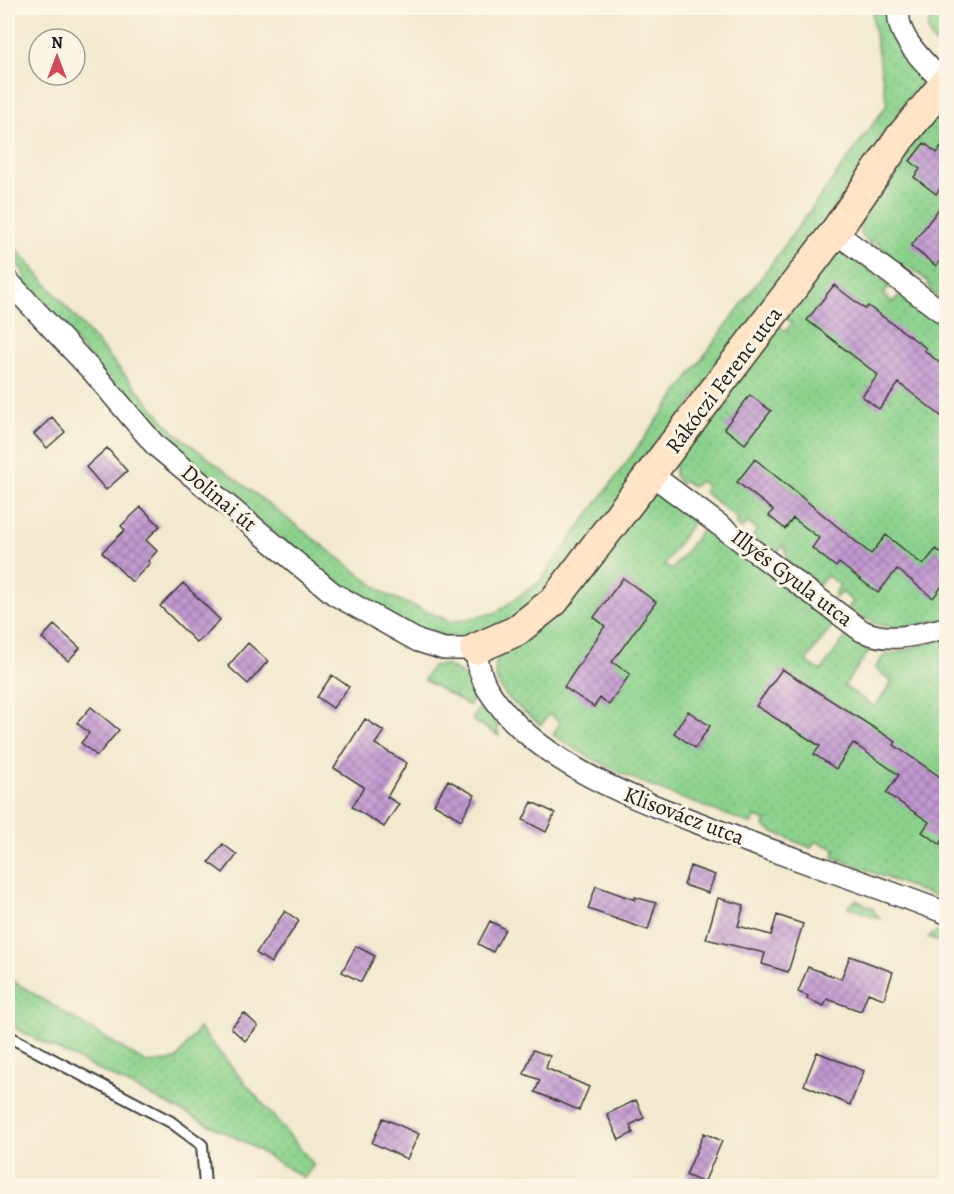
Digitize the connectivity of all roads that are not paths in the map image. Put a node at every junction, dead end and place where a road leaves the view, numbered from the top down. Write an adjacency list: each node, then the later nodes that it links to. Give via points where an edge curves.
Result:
1 (899, 8): 2 (street, via 897,21 905,37)
2 (946, 83): 3 (street, Rákóczi Ferenc utca, via 900,138)
3 (836, 232): 5 (street); 6 (street, Rákóczi Ferenc utca)
4 (8, 281): 8 (street, Dolinai út, via 155,445 334,594 418,640 444,649)
5 (946, 315)
6 (652, 475): 7 (street, Illyés Gyula utca, via 862,631 893,639); 8 (street, Rákóczi Ferenc utca, via 554,601 516,631)
7 (946, 628)
8 (475, 649): 9 (street, Klisovácz utca, via 486,687 511,718 546,748 620,792)
9 (946, 914)
10 (8, 1036): 11 (lane, via 171,1122 202,1144)
11 (205, 1186)

